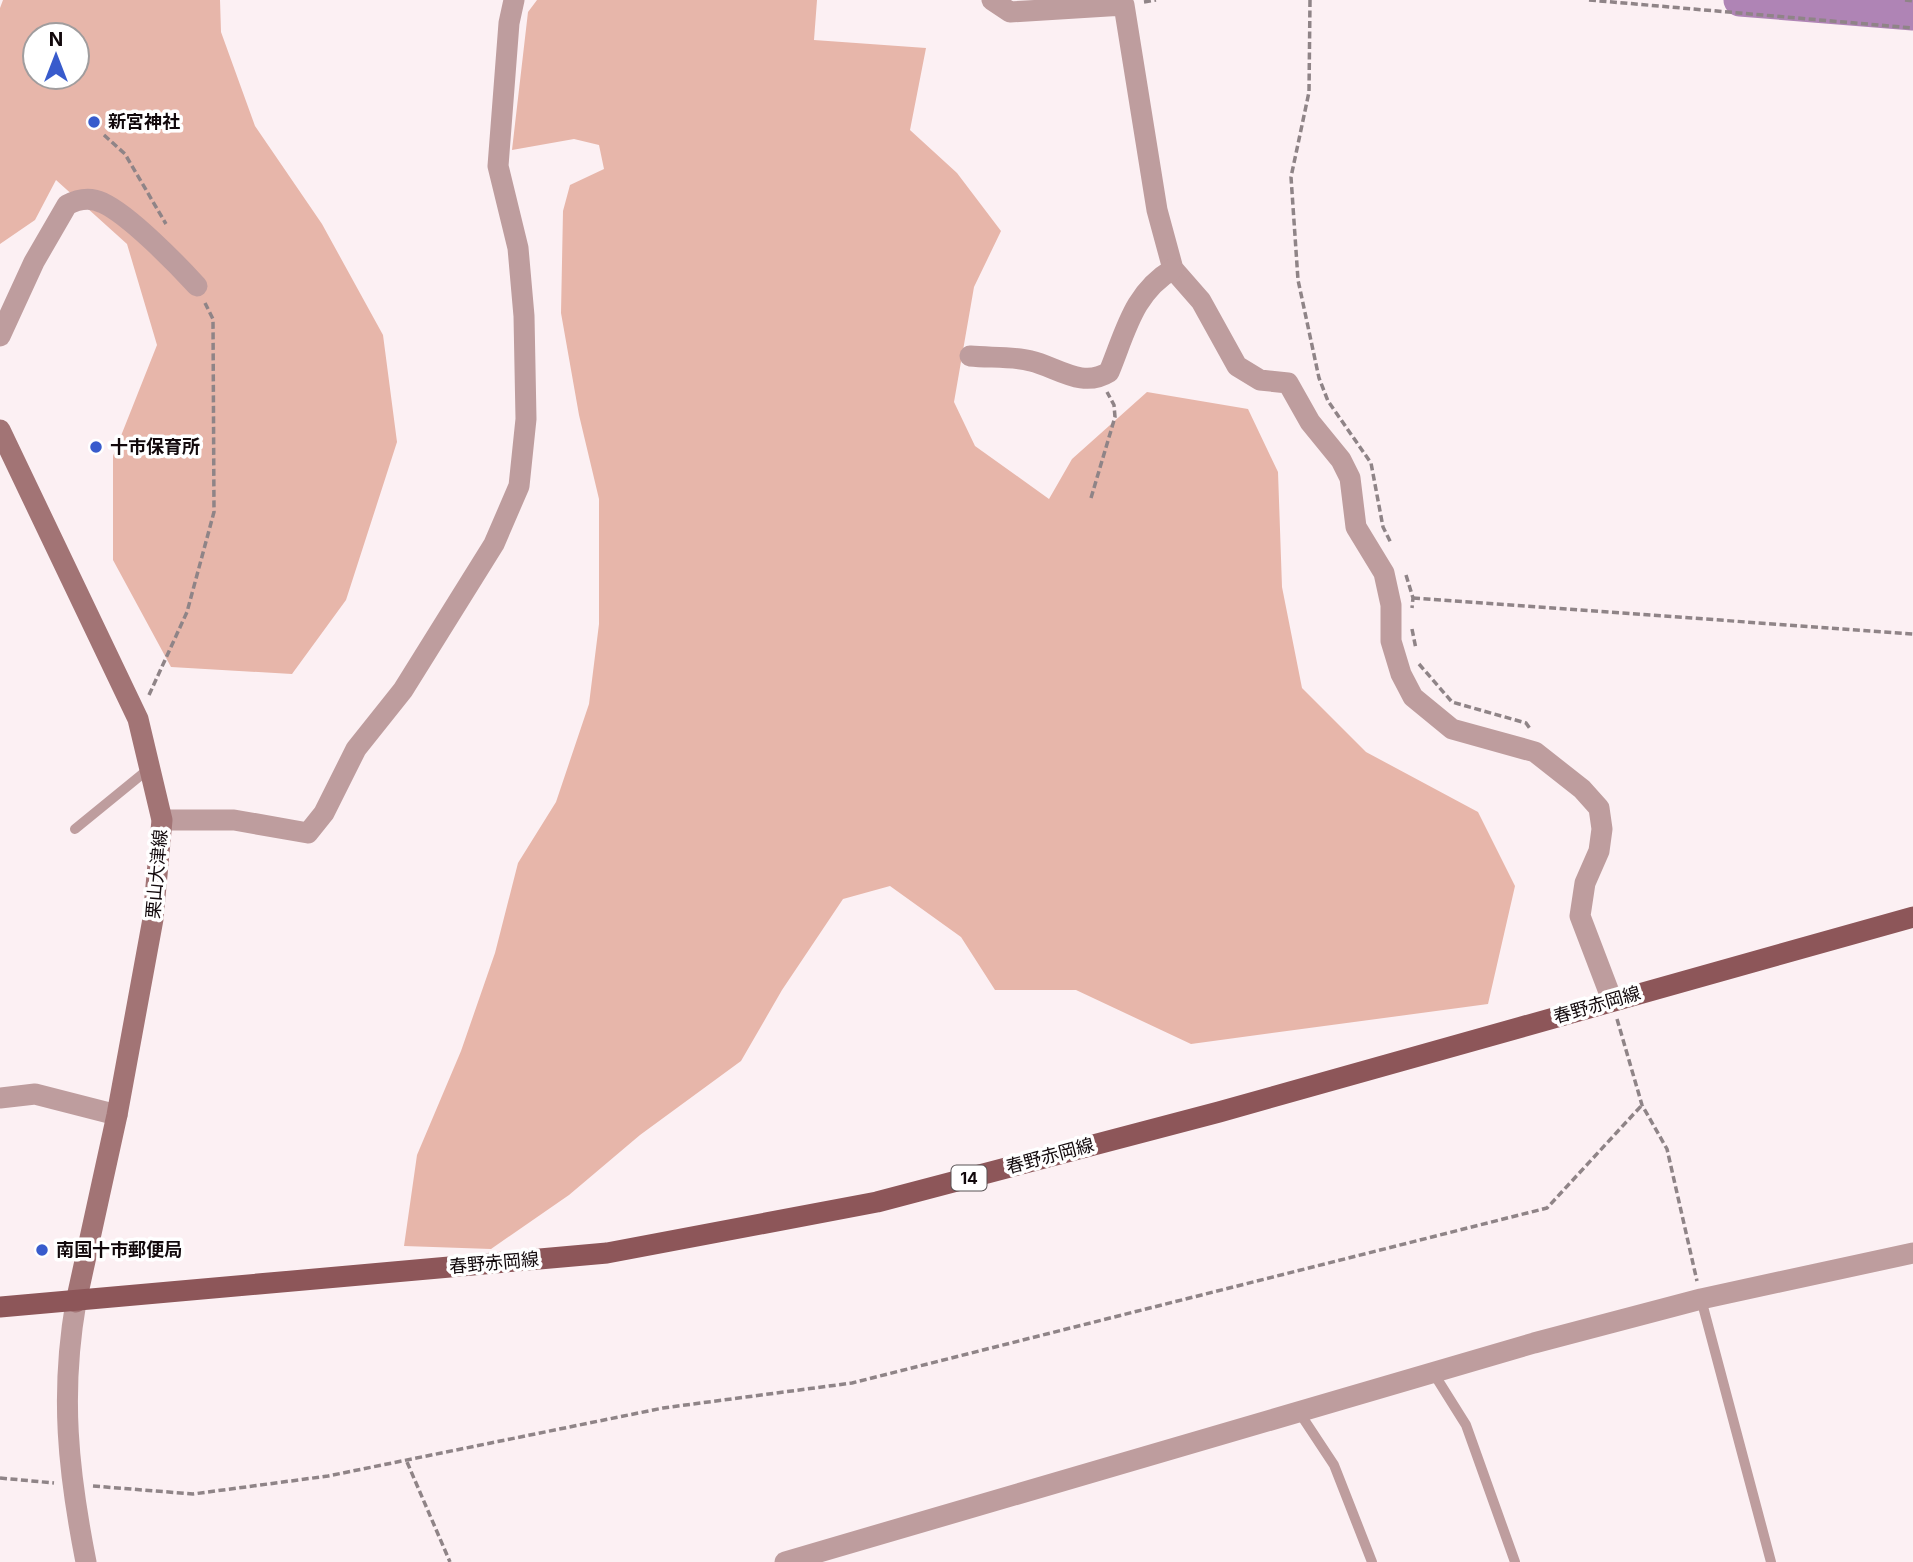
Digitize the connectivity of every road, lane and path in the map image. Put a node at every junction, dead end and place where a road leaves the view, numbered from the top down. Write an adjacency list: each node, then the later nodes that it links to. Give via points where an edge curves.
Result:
1 (514, 0): 27 (street, via 498,166 518,248 524,316 526,419 519,486 494,544 403,690 356,749 324,813 308,833 234,820)
2 (992, 0): 8 (street, via 1010,12 1125,5 1157,210)
3 (1310, 0): 16 (path, via 1309,92 1291,177 1298,280 1319,378 1328,401 1371,463 1383,527)
4 (1589, 0): 7 (path)
5 (1905, 0): 6 (path)
6 (1913, 1)
7 (1913, 28)
8 (1173, 269): 13 (street, via 1142,294 1109,372); 25 (street, via 1201,300 1237,366 1260,380 1288,383 1310,422 1341,460 1350,478 1356,527 1384,573 1391,605 1391,641 1413,698 1452,729)
9 (197, 286): 11 (street, via 168,255 105,203 75,201 67,205 34,262)
10 (213, 319): 24 (path, via 214,512 187,612)
11 (0, 336)
12 (970, 356): 13 (street, via 1031,361 1068,376)
13 (1099, 378): 15 (path, via 1114,405 1115,417)
14 (0, 430): 24 (main road, 栗山大津線)
15 (1091, 498)
16 (1394, 550)
17 (1405, 573): 18 (path)
18 (1413, 598): 19 (path); 21 (path)
19 (1412, 611)
20 (1411, 624): 22 (path)
21 (1913, 634)
22 (1416, 650)
23 (1419, 663): 25 (path, via 1452,702 1526,723 1536,738)
24 (138, 719): 26 (main road, 栗山大津線)
25 (1535, 752): 30 (street, via 1599,808 1599,851 1585,883 1580,916)
26 (151, 766): 27 (main road, 栗山大津線); 28 (lane)
27 (162, 820): 33 (main road, 栗山大津線, via 153,919)
28 (75, 829)
29 (1913, 916): 30 (main road, 春野赤岡線 / 14)
30 (1612, 1000): 32 (path); 36 (main road, 春野赤岡線 / 14, via 1219,1112 877,1202 607,1253)
31 (0, 1098): 33 (street, via 35,1094)
32 (1642, 1105): 35 (path, via 1667,1149); 40 (path, via 1547,1208 852,1383 663,1408)
33 (117, 1115): 36 (main road, 栗山大津線)
34 (1913, 1253): 35 (street)
35 (1701, 1300): 38 (street); 48 (lane)
36 (76, 1302): 37 (main road, 春野赤岡線 / 14); 42 (street, via 67,1354 65,1411)
37 (0, 1307)
38 (1434, 1374): 39 (street); 47 (lane, via 1466,1424)
39 (1299, 1412): 45 (street); 46 (lane, via 1334,1465)
40 (407, 1462): 42 (path, via 192,1494); 44 (path)
41 (0, 1478): 42 (path)
42 (71, 1484): 43 (street)
43 (86, 1562)
44 (450, 1562)
45 (785, 1562)
46 (1372, 1562)
47 (1516, 1562)
48 (1771, 1562)

